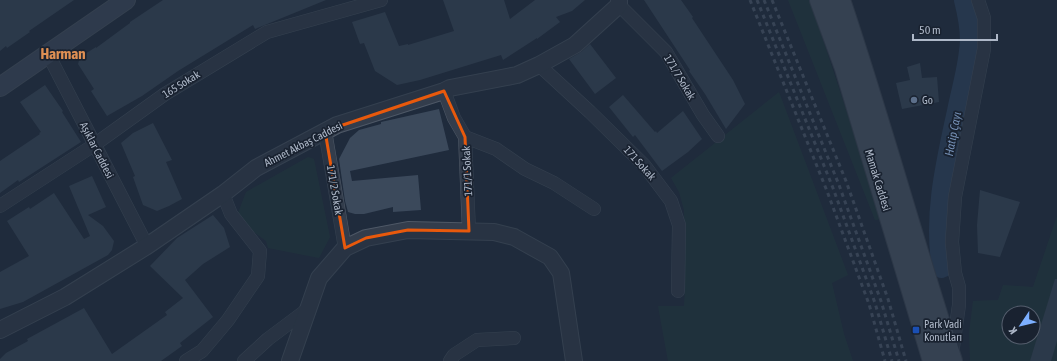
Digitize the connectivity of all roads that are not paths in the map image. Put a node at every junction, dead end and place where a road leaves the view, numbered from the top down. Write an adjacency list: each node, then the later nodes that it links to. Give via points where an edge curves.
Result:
1 (381, 0): 14 (street, 165 Sokak, via 267,32 165,94)
2 (820, 0): 30 (main road, Mamak Caddesi)
3 (840, 0): 30 (main road, Mamak Caddesi, via 933,305)
4 (978, 0): 30 (street, via 984,18 984,49 955,198 952,242 959,305)
5 (116, 3): 7 (main road)
6 (619, 3): 8 (street, Ahmet Akbaş Caddesi, via 575,45); 12 (street, 171/7 Sokak, via 666,52 703,116)
7 (48, 54): 9 (main road); 14 (street, Aşıklar Caddesi)
8 (539, 65): 10 (street, Ahmet Akbaş Caddesi, via 516,75); 21 (street, 171 Sokak, via 644,165 671,201 679,225)
9 (0, 87)
10 (444, 91): 11 (street, Ahmet Akbaş Caddesi, via 337,125); 13 (street, 171/1 Sokak, via 454,118)
11 (325, 132): 15 (street, Ahmet Akbaş Caddesi, via 256,168); 20 (street, 171/2 Sokak)
12 (718, 136)
13 (465, 137): 17 (street, via 496,149 525,170 554,183); 18 (street, 171/1 Sokak)
14 (94, 144): 16 (street, 165 Sokak); 19 (street, Aşıklar Caddesi)
15 (224, 194): 19 (street, Ahmet Akbaş Caddesi); 25 (street, via 231,214 260,251 258,276 228,320 202,351)
16 (0, 206)
17 (594, 208)
18 (470, 231): 20 (street, via 408,230 366,238); 29 (street, via 514,236 550,257 561,273)
19 (147, 246): 23 (street, Ahmet Akbaş Caddesi, via 65,297)
20 (346, 248): 22 (street, via 319,278)
21 (678, 291)
22 (308, 309): 26 (street); 27 (street)
23 (0, 330)
24 (514, 338): 28 (street, via 477,340 454,355)
25 (186, 361)
26 (244, 361)
27 (290, 361)
28 (450, 361)
29 (574, 361)
30 (945, 361)

